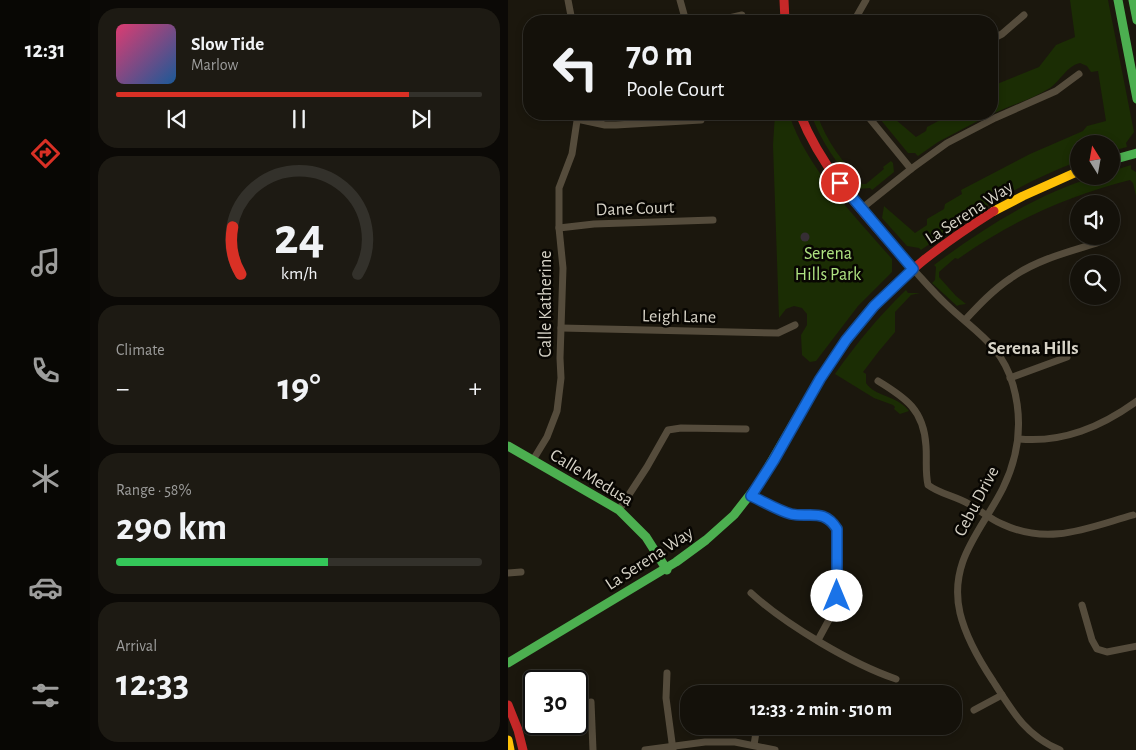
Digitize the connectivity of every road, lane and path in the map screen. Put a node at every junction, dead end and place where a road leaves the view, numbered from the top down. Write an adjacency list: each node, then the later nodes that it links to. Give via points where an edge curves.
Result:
1 (568, 0): 7 (street)
2 (680, 0): 8 (street)
3 (784, 0): 9 (main road)
4 (866, 0): 10 (street)
5 (1118, 0): 15 (main road)
6 (1132, 0): 12 (main road)
7 (571, 15)
8 (684, 15)
9 (785, 15)
10 (857, 15)
11 (1024, 15): 13 (street)
12 (1136, 20)
13 (998, 36)
14 (1079, 74): 16 (street, via 1056,91)
15 (1136, 98)
16 (998, 117)
17 (577, 120): 29 (street, Calle Katherine, via 572,154 559,188)
18 (590, 120): 19 (street, via 605,125)
19 (702, 120)
20 (803, 120): 27 (main road, via 824,161)
21 (871, 120): 25 (street)
22 (992, 120): 25 (street, via 947,143)
23 (1136, 153): 24 (main road)
24 (1120, 158)
25 (911, 169): 27 (street)
26 (1070, 175): 31 (main road, La Serena Way, via 996,210 962,231)
27 (861, 209): 31 (main road)
28 (713, 220): 29 (street, Dane Court)
29 (558, 228): 34 (street, Calle Katherine, via 563,268)
30 (1091, 245): 32 (street, via 1049,259 1012,277)
31 (913, 269): 32 (street, Cebu Drive); 43 (main road, La Serena Way, via 874,306 846,340)
32 (965, 320): 36 (street, Cebu Drive, via 994,347)
33 (795, 325): 34 (street, Leigh Lane, via 778,333)
34 (561, 328): 42 (street, Calle Katherine, via 557,411)
35 (1066, 357): 36 (street)
36 (1010, 378): 40 (street, Cebu Drive, via 1017,404)
37 (878, 381): 45 (street, via 909,402 918,413 924,428 928,485)
38 (1136, 401): 40 (street, via 1119,414 1064,437)
39 (746, 429): 44 (street, via 668,430)
40 (1019, 439): 45 (street, Cebu Drive, via 1003,489)
41 (508, 446): 42 (main road, Calle Medusa)
42 (533, 460): 44 (main road, Calle Medusa)
43 (751, 496): 47 (main road, La Serena Way, via 710,537); 52 (street, via 791,514 822,516 831,520 837,529 837,596)
44 (619, 510): 47 (main road, Calle Medusa, via 642,529)
45 (986, 515): 46 (street, via 1015,529 1047,535 1067,533); 57 (street, Cebu Drive, via 963,559 959,576 960,611 972,647)
46 (1133, 515)
47 (667, 570): 54 (main road, La Serena Way)
48 (521, 572): 49 (street)
49 (508, 573)
50 (751, 593): 52 (street)
51 (1082, 605): 53 (street, via 1097,649 1107,652)
52 (818, 640): 56 (street)
53 (1136, 646)
54 (508, 664)
55 (667, 673): 64 (street, via 666,698)
56 (896, 679)
57 (1002, 695): 60 (street); 70 (street, Cebu Drive, via 1024,726)
58 (591, 702): 67 (street)
59 (508, 705): 66 (main road)
60 (974, 710)
61 (756, 735): 63 (street)
62 (508, 740): 65 (main road)
63 (754, 745): 64 (street, via 705,742); 69 (street)
64 (673, 748): 68 (street)
65 (510, 750)
66 (523, 750)
67 (592, 750)
68 (645, 750)
69 (775, 750)
70 (1060, 750)

